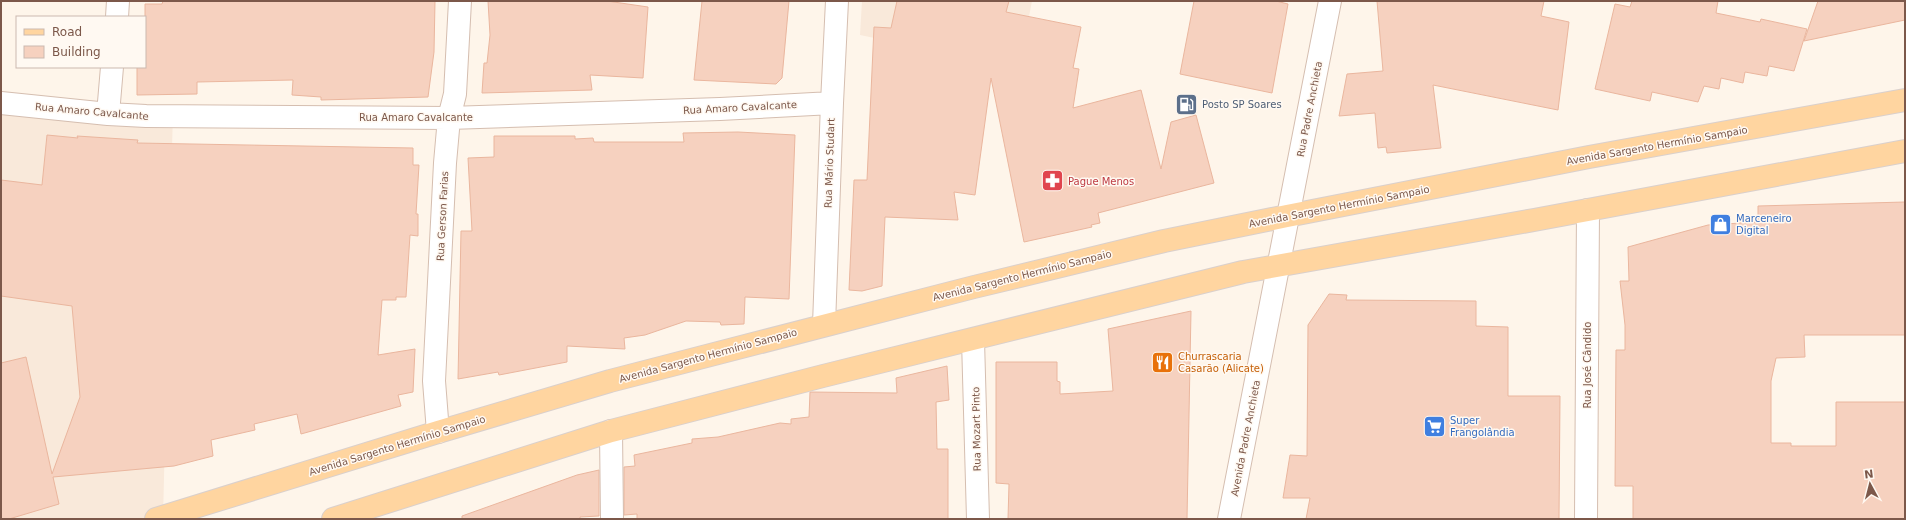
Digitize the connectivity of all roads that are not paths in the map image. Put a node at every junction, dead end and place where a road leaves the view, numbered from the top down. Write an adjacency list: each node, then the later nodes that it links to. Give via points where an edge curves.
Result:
1 (118, 1): 5 (street)
2 (460, 1): 11 (street, Rua Gerson Farias, via 455,94)
3 (837, 1): 9 (street, Rua Mário Studart)
4 (1330, 1): 14 (street, Rua Padre Anchieta)
5 (117, 16)
6 (112, 68): 10 (street)
7 (1905, 100): 14 (main road, Avenida Sargento Hermínio Sampaio, via 1524,169)
8 (1, 103): 10 (street, Rua Amaro Cavalcante)
9 (832, 103): 11 (street, Rua Amaro Cavalcante); 16 (street, Rua Mário Studart)
10 (108, 114): 11 (street, Rua Amaro Cavalcante)
11 (449, 118): 18 (street, Rua Gerson Farias, via 434,381)
12 (1905, 151): 13 (main road)
13 (1588, 210): 15 (main road); 25 (street, Rua José Cândido)
14 (1287, 216): 15 (street, Avenida Padre Anchieta); 16 (main road, Avenida Sargento Hermínio Sampaio, via 1164,241)
15 (1279, 266): 17 (main road, via 1243,272); 24 (street, Avenida Padre Anchieta)
16 (824, 325): 18 (main road, Avenida Sargento Hermínio Sampaio, via 610,381)
17 (974, 340): 19 (main road, via 823,376); 23 (street, Rua Mozart Pinto)
18 (438, 432): 20 (main road, Avenida Sargento Hermínio Sampaio)
19 (611, 432): 21 (main road); 22 (street)
20 (156, 519)
21 (333, 519)
22 (612, 519)
23 (978, 519)
24 (1229, 519)
25 (1586, 519)

